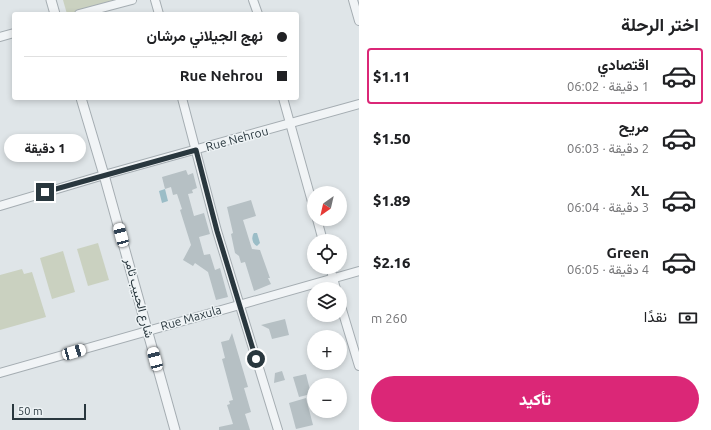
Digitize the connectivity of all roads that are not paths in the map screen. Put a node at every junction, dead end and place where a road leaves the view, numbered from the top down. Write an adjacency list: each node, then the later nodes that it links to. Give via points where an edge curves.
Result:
1 (51, 0): 6 (street)
2 (132, 0): 7 (street)
3 (155, 0): 8 (street)
4 (253, 0): 9 (street)
5 (353, 0): 10 (street)
6 (54, 12)
7 (87, 12)
8 (158, 12)
9 (257, 12)
10 (359, 20)
11 (12, 34): 12 (street)
12 (0, 37)
13 (81, 100): 19 (street, شارع الحبيب ثامر)
14 (183, 100): 18 (street)
15 (284, 100): 17 (street)
16 (359, 104): 17 (street, Rue Nehrou)
17 (291, 124): 18 (street, Rue Nehrou); 20 (street)
18 (196, 150): 19 (street, Rue Nehrou); 26 (street)
19 (104, 175): 21 (street, Rue Nehrou); 28 (street, شارع الحبيب ثامر)
20 (308, 186)
21 (0, 206)
22 (359, 271): 24 (street, Rue Maxula)
23 (332, 274): 24 (street)
24 (333, 278): 25 (street); 26 (street, Rue Maxula)
25 (334, 282)
26 (239, 305): 28 (street, Rue Maxula); 32 (street)
27 (346, 322): 29 (street)
28 (148, 331): 30 (street, Rue Maxula); 31 (street, شارع الحبيب ثامر)
29 (359, 366)
30 (0, 373)
31 (174, 430)
32 (278, 430)

